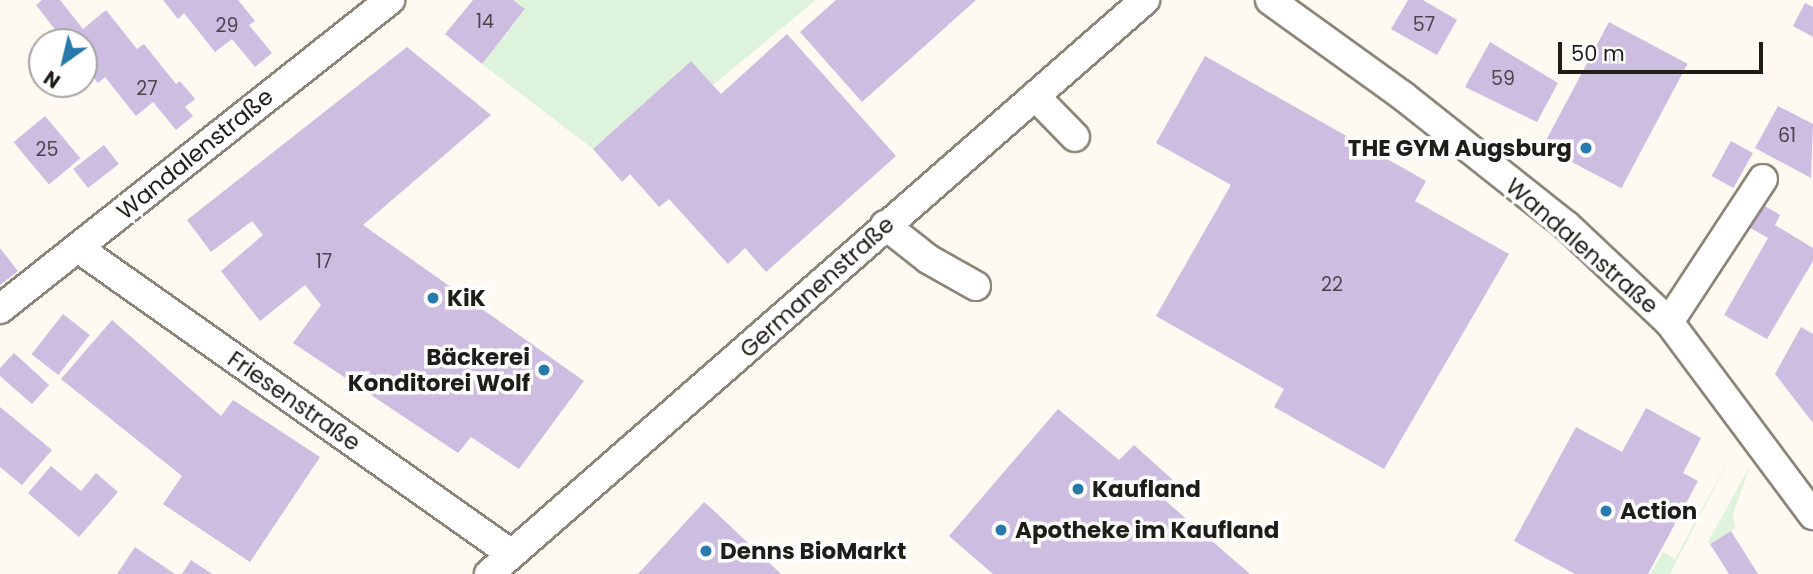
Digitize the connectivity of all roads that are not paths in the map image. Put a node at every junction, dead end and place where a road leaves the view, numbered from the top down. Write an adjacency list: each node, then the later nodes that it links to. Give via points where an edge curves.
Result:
1 (390, 0): 8 (street, Wandalenstraße)
2 (1145, 0): 4 (street, Germanenstraße)
3 (1270, 0): 11 (street, Wandalenstraße, via 1395,105 1566,225)
4 (1035, 96): 5 (street); 7 (street, Germanenstraße)
5 (1075, 137)
6 (1763, 179): 11 (street)
7 (885, 225): 9 (street, via 922,265); 13 (street, Germanenstraße, via 695,398)
8 (78, 248): 10 (street, Wandalenstraße); 13 (street, Friesenstraße)
9 (976, 286)
10 (0, 309)
11 (1669, 322): 12 (street, Wandalenstraße)
12 (1813, 514)
13 (510, 553): 14 (street, Germanenstraße)
14 (489, 574)

